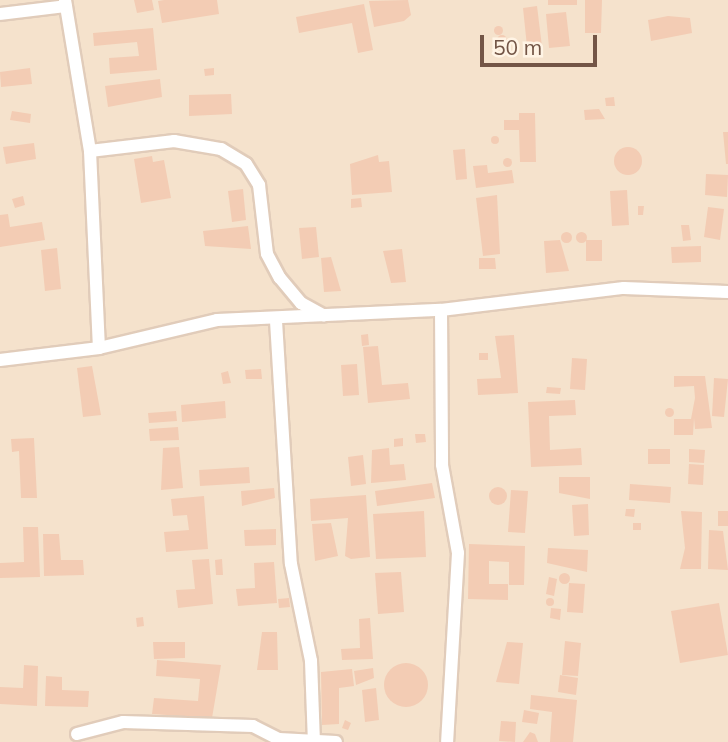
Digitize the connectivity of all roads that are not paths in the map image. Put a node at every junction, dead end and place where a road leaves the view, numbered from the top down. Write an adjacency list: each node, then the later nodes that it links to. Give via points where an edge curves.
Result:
1 (66, 3): 2 (street); 3 (street)
2 (0, 14)
3 (90, 151): 6 (street, via 174,141 221,149 246,164 259,184 267,254 301,303); 8 (street)
4 (728, 292): 5 (street, via 624,288)
5 (440, 310): 6 (street); 13 (street, via 442,465 458,553)
6 (326, 317): 7 (street)
7 (276, 321): 8 (street, via 217,320); 11 (street, via 291,564 311,661)
8 (99, 348): 9 (street)
9 (0, 360)
10 (77, 734): 11 (street, via 123,722 253,726 279,739)
11 (315, 739): 12 (street)
12 (336, 742)
13 (447, 742)

